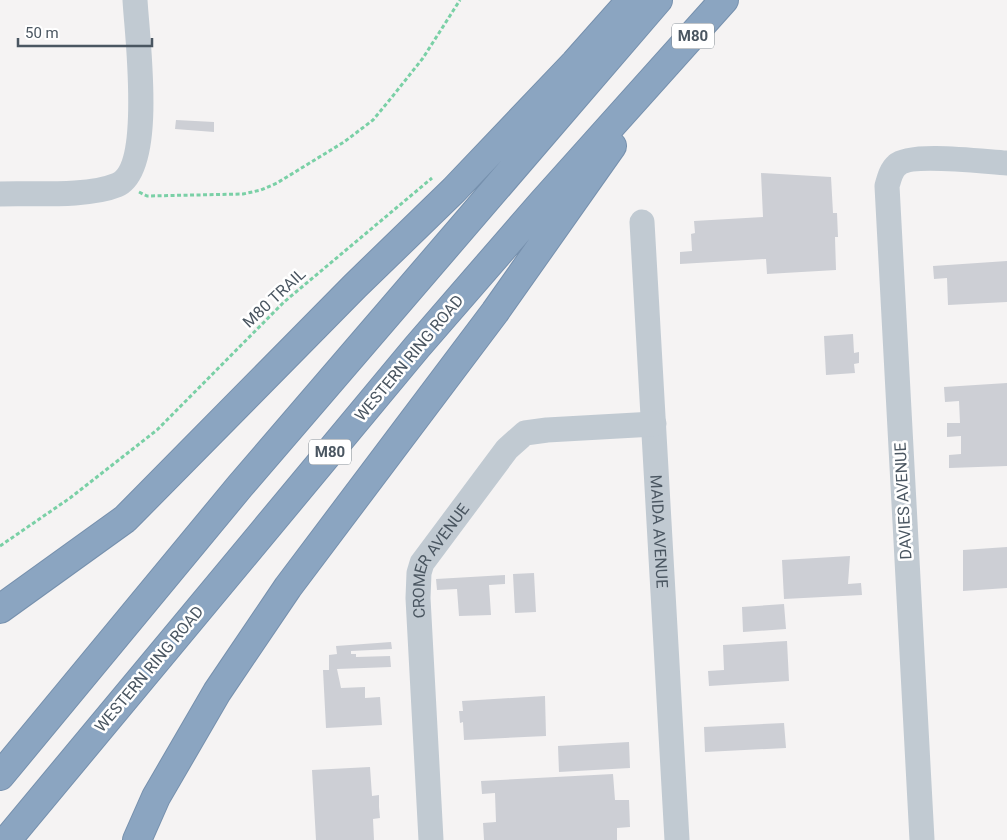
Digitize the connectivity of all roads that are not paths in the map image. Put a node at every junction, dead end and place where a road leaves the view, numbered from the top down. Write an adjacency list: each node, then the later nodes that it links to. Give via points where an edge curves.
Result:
1 (135, 0): 8 (street, via 141,131 136,163 125,181 94,191)
2 (631, 0): 5 (highway)
3 (658, 0): 5 (highway, M80)
4 (724, 0): 6 (highway, WESTERN RING ROAD / M80)
5 (588, 64): 11 (highway, via 354,286 126,519); 12 (highway, M80)
6 (661, 72): 13 (highway, WESTERN RING ROAD / M80, via 542,202 417,347); 14 (highway, via 574,202 277,603 217,692 156,797)
7 (1007, 163): 17 (street, DAVIES AVENUE, via 913,158 896,165 889,177 887,203)
8 (0, 194)
9 (642, 222): 10 (street, MAIDA AVENUE)
10 (654, 424): 15 (street, CROMER AVENUE, via 525,434 507,449 422,563 418,598); 16 (street, MAIDA AVENUE)
11 (0, 609)
12 (0, 776)
13 (7, 840)
14 (137, 840)
15 (431, 840)
16 (677, 840)
17 (922, 840)

